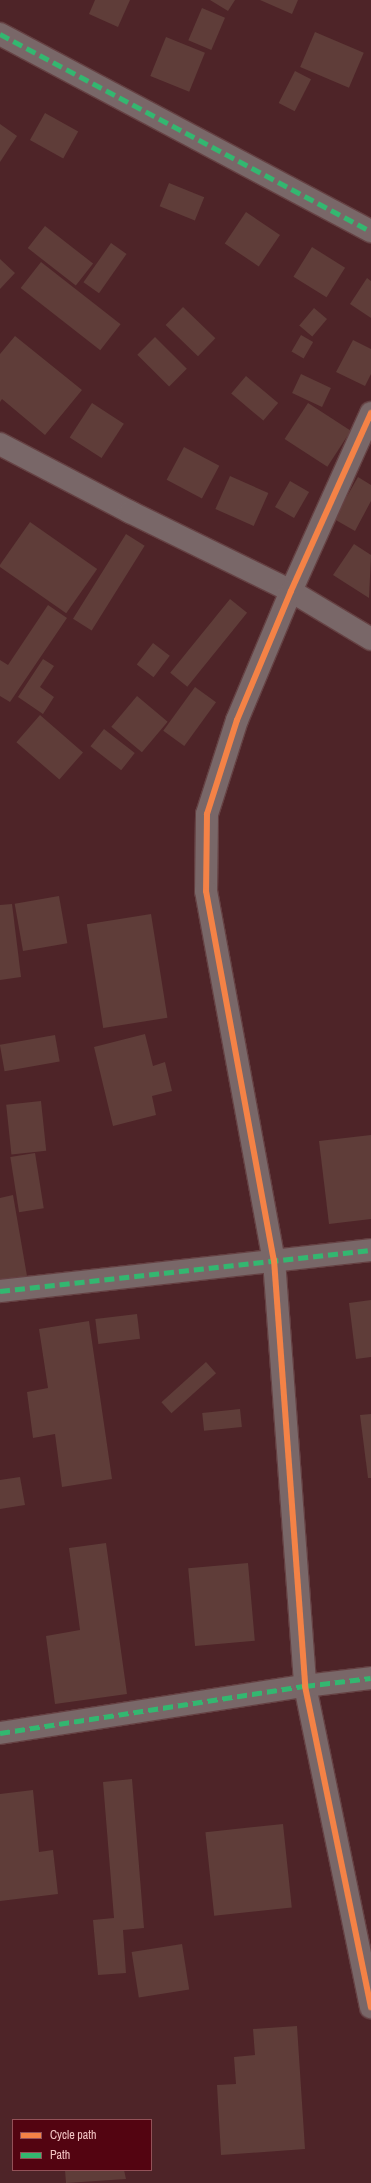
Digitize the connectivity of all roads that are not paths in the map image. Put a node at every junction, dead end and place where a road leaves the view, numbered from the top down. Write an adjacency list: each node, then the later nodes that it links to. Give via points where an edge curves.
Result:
1 (0, 34): 2 (street)
2 (371, 231)
3 (371, 413): 5 (street)
4 (0, 444): 5 (street, via 130,512)
5 (291, 591): 6 (street); 8 (street, via 237,720 206,814 206,891)
6 (371, 639)
7 (371, 1250): 8 (street)
8 (274, 1260): 9 (street); 11 (street)
9 (0, 1291)
10 (371, 1678): 11 (street)
11 (305, 1686): 12 (street); 13 (street)
12 (0, 1733)
13 (371, 2007)

